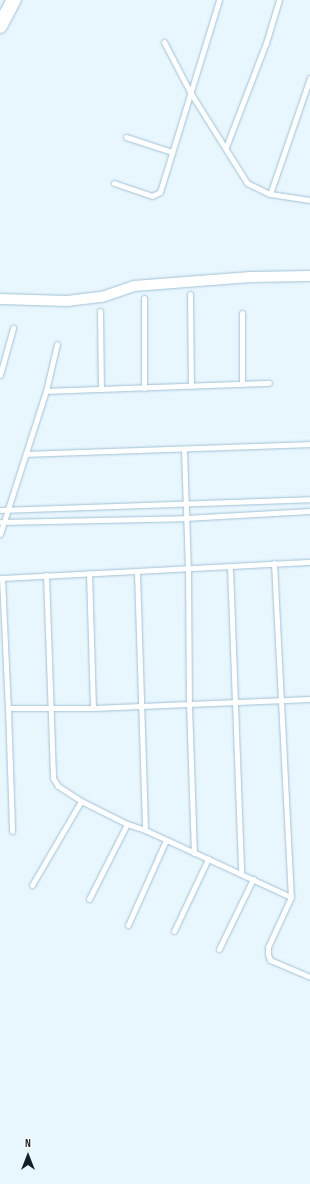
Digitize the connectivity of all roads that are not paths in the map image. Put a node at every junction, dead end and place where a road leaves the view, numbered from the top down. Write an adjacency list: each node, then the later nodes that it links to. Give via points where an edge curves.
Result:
1 (14, 0): 4 (street)
2 (219, 0): 7 (lane)
3 (279, 0): 9 (lane, via 266,44)
4 (0, 26)
5 (164, 42): 7 (lane)
6 (310, 78): 12 (lane)
7 (190, 92): 9 (lane); 10 (lane)
8 (126, 137): 10 (lane)
9 (226, 147): 12 (lane, via 247,183)
10 (172, 152): 11 (lane, via 160,192 152,196)
11 (114, 183)
12 (270, 194): 13 (lane)
13 (310, 200)
14 (310, 276): 17 (street, via 251,277 134,286 102,297 66,301)
15 (190, 294): 25 (lane)
16 (144, 298): 26 (lane)
17 (0, 299)
18 (100, 311): 27 (lane)
19 (242, 313): 24 (lane)
20 (13, 328): 22 (lane)
21 (57, 344): 28 (lane)
22 (0, 375)
23 (269, 383): 24 (lane)
24 (242, 384): 25 (lane)
25 (191, 386): 26 (lane)
26 (144, 388): 27 (lane)
27 (101, 389): 28 (lane)
28 (46, 391): 31 (lane)
29 (310, 444): 30 (lane)
30 (184, 450): 31 (lane); 33 (lane)
31 (26, 454): 35 (lane)
32 (310, 499): 33 (lane)
33 (184, 504): 35 (lane); 37 (lane)
34 (0, 510): 35 (lane)
35 (7, 510): 38 (lane)
36 (310, 511): 37 (lane)
37 (185, 518): 38 (lane); 43 (lane)
38 (2, 522): 39 (lane)
39 (0, 534)
40 (310, 562): 41 (lane)
41 (274, 564): 42 (lane); 49 (lane)
42 (230, 567): 43 (lane); 51 (lane)
43 (188, 568): 44 (lane); 50 (lane)
44 (137, 572): 45 (lane); 52 (lane)
45 (89, 573): 46 (lane); 54 (lane)
46 (46, 575): 47 (lane); 55 (lane)
47 (1, 578): 53 (lane)
48 (310, 699): 49 (lane)
49 (281, 701): 51 (lane); 66 (lane)
50 (189, 704): 51 (lane); 52 (lane); 61 (lane)
51 (236, 704): 63 (lane)
52 (142, 706): 54 (lane); 59 (lane)
53 (8, 708): 55 (lane); 58 (lane)
54 (93, 708): 55 (lane)
55 (50, 709): 56 (lane, via 53,778 58,786)
56 (81, 801): 57 (lane); 65 (lane)
57 (127, 824): 59 (lane); 67 (lane)
58 (12, 830)
59 (145, 830): 60 (lane)
60 (166, 840): 61 (lane); 68 (lane)
61 (194, 853): 62 (lane)
62 (208, 859): 63 (lane); 69 (lane)
63 (241, 873): 64 (lane)
64 (253, 879): 66 (lane); 70 (lane)
65 (32, 885)
66 (291, 897): 71 (lane, via 268,947 268,954 270,960)
67 (89, 899)
68 (128, 925)
69 (174, 931)
70 (219, 949)
71 (310, 977)

